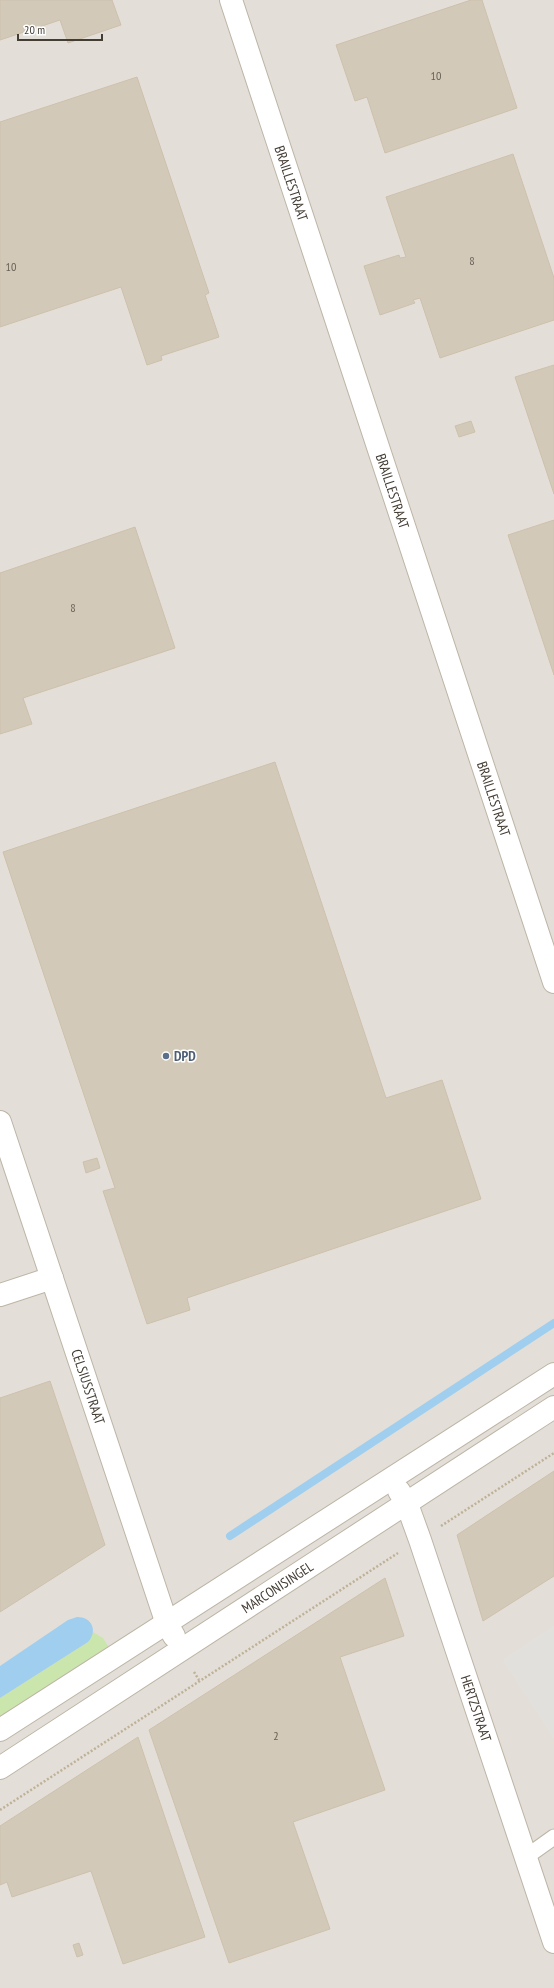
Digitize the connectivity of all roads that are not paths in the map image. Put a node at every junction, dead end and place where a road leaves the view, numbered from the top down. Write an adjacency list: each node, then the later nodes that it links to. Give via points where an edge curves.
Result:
1 (231, 0): 2 (street, BRAILLESTRAAT)
2 (554, 982)
3 (0, 1122): 4 (street, CELSIUSSTRAAT)
4 (52, 1278): 5 (street); 10 (street, CELSIUSSTRAAT)
5 (0, 1295)
6 (554, 1374): 8 (street)
7 (554, 1407): 9 (street, MARCONISINGEL)
8 (392, 1479): 9 (street, HERTZSTRAAT); 10 (street)
9 (406, 1504): 11 (street, MARCONISINGEL); 15 (street, HERTZSTRAAT)
10 (167, 1624): 11 (street, CELSIUSSTRAAT); 12 (street)
11 (182, 1649): 13 (street, MARCONISINGEL)
12 (0, 1730)
13 (0, 1768)
14 (554, 1837): 15 (lane)
15 (526, 1857): 16 (street, HERTZSTRAAT)
16 (554, 1942)

